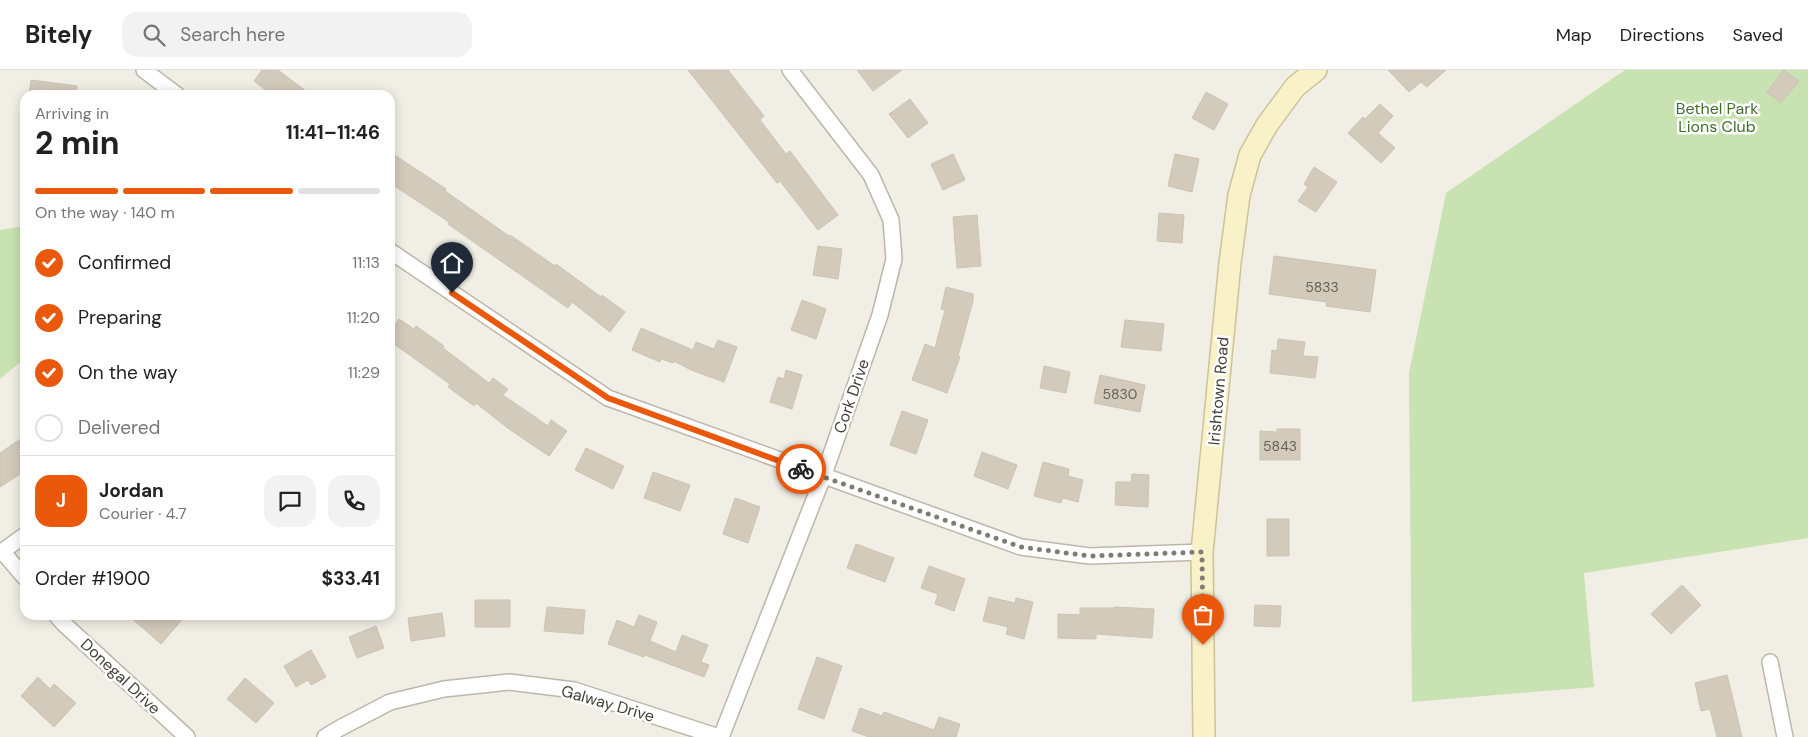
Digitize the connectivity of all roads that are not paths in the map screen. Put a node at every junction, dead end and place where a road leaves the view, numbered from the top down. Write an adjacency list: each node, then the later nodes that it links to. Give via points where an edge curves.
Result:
1 (144, 70): 4 (street)
2 (790, 70): 6 (street, Cork Drive, via 871,175 891,220 894,259 880,315)
3 (1316, 70): 9 (street, Irishtown Road, via 1295,87 1267,125 1250,155 1239,195)
4 (170, 90)
5 (395, 254): 6 (street, via 608,398)
6 (823, 477): 9 (street, via 1021,547 1090,556); 15 (street, Cork Drive)
7 (20, 538): 8 (street)
8 (1, 552): 10 (street)
9 (1202, 552): 16 (street, Irishtown Road)
10 (20, 573)
11 (60, 620): 13 (street, Donegal Drive)
12 (1770, 662): 17 (street)
13 (187, 737)
14 (325, 737): 15 (street, Galway Drive, via 390,702 444,689 508,682 574,690)
15 (720, 737)
16 (1204, 737)
17 (1785, 737)

